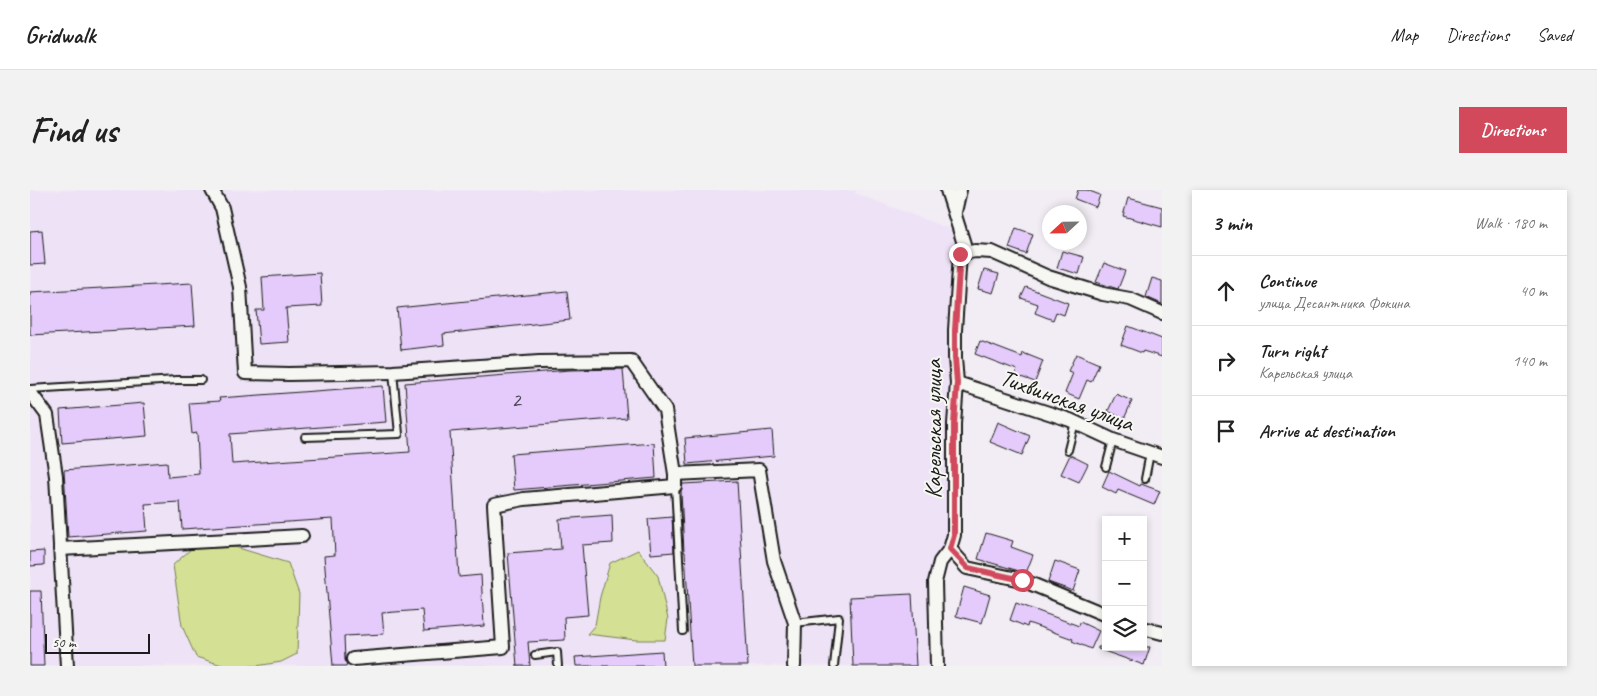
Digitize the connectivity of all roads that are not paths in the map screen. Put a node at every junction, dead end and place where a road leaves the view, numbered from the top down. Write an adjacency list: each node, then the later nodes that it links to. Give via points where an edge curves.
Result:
1 (212, 190): 7 (street, via 222,208 240,287 245,373)
2 (947, 190): 4 (street, Карельская улица)
3 (960, 190): 4 (street)
4 (955, 213): 5 (street, Карельская улица, via 964,244)
5 (960, 254): 6 (street, via 992,252 1048,277 1130,299); 9 (street, Карельская улица, via 955,330)
6 (1162, 313)
7 (393, 372): 12 (lane, via 399,434); 18 (street, via 539,362 631,361 665,410)
8 (201, 380): 10 (lane)
9 (957, 383): 11 (street, Тихвинская улица); 21 (street, Карельская улица, via 954,535)
10 (30, 390): 20 (street, via 46,415 56,476)
11 (1075, 422): 13 (street, Тихвинская улица); 14 (lane)
12 (305, 437)
13 (1113, 440): 15 (street, Тихвинская улица); 16 (lane)
14 (1068, 450)
15 (1156, 455): 17 (lane)
16 (1106, 467)
17 (1145, 479)
18 (675, 480): 23 (street, via 759,470 774,561); 25 (lane); 28 (street, via 494,505 503,647)
19 (302, 536): 20 (street)
20 (60, 549): 29 (street)
21 (950, 549): 22 (street, via 968,568 1022,580); 33 (street, Карельская улица, via 940,562 935,582)
22 (1102, 613)
23 (795, 623): 31 (street); 32 (lane, via 839,618)
24 (1147, 629): 26 (street)
25 (683, 631)
26 (1162, 633)
27 (535, 655): 30 (lane, via 558,652)
28 (353, 659)
29 (67, 666)
30 (558, 666)
31 (794, 666)
32 (834, 666)
33 (937, 666)

